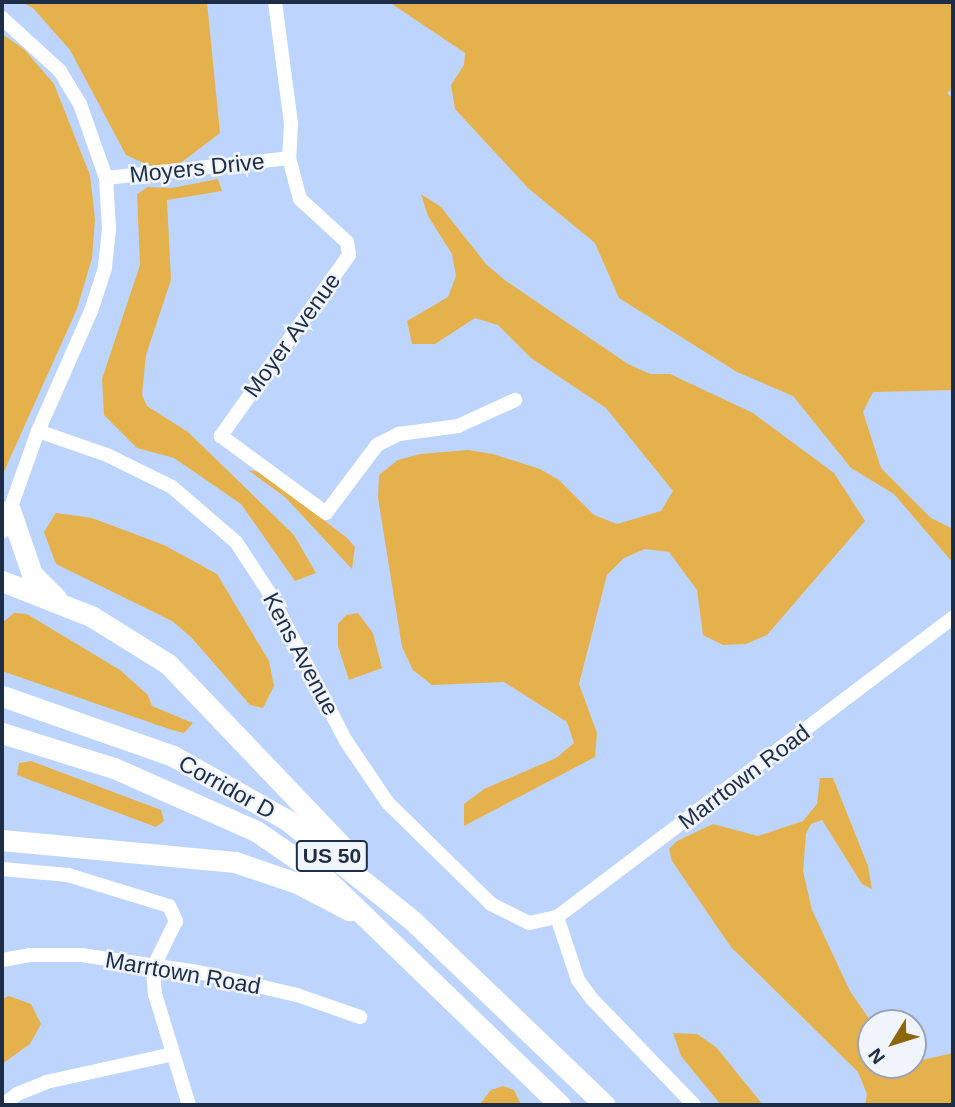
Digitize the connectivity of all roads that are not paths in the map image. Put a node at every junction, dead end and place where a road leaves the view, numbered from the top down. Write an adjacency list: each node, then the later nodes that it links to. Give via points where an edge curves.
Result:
1 (275, 2): 3 (street, Moyer Avenue, via 291,124)
2 (2, 18): 4 (street, via 60,71 80,104)
3 (289, 158): 4 (street, Moyers Drive); 5 (street, Moyer Avenue, via 300,198 347,242 349,255 221,436 326,513 377,445 398,434 458,426)
4 (106, 178): 6 (street, via 109,229 105,268 70,364)
5 (515, 400)
6 (38, 431): 7 (street); 19 (street, Kens Avenue, via 107,455 172,487 205,511 256,570 346,741 388,803 491,904)
7 (10, 510): 8 (street); 10 (highway, via 32,574)
8 (2, 532)
9 (2, 581): 10 (highway)
10 (66, 606): 17 (highway, via 91,616 168,664)
11 (953, 618): 16 (street, Marrtown Road)
12 (2, 696): 17 (highway, Corridor D / US 50, via 173,756 287,820)
13 (2, 733): 18 (highway, Corridor D / US 50, via 114,768 256,831 325,878)
14 (2, 840): 18 (highway, via 235,862 297,883)
15 (2, 869): 21 (street, via 68,875 169,906 176,921)
16 (557, 917): 19 (street, Marrtown Road); 28 (street, via 579,980 592,999)
17 (413, 921): 27 (highway, Corridor D / US 50)
18 (372, 922): 26 (highway, Corridor D / US 50)
19 (529, 923)
20 (2, 960): 21 (street, Marrtown Road, via 81,955)
21 (153, 968): 22 (street, Marrtown Road, via 249,983); 23 (street, via 155,994)
22 (360, 1017)
23 (173, 1054): 24 (street, via 46,1082); 25 (street)
24 (3, 1105)
25 (189, 1105)
26 (560, 1105)
27 (605, 1105)
28 (694, 1105)

